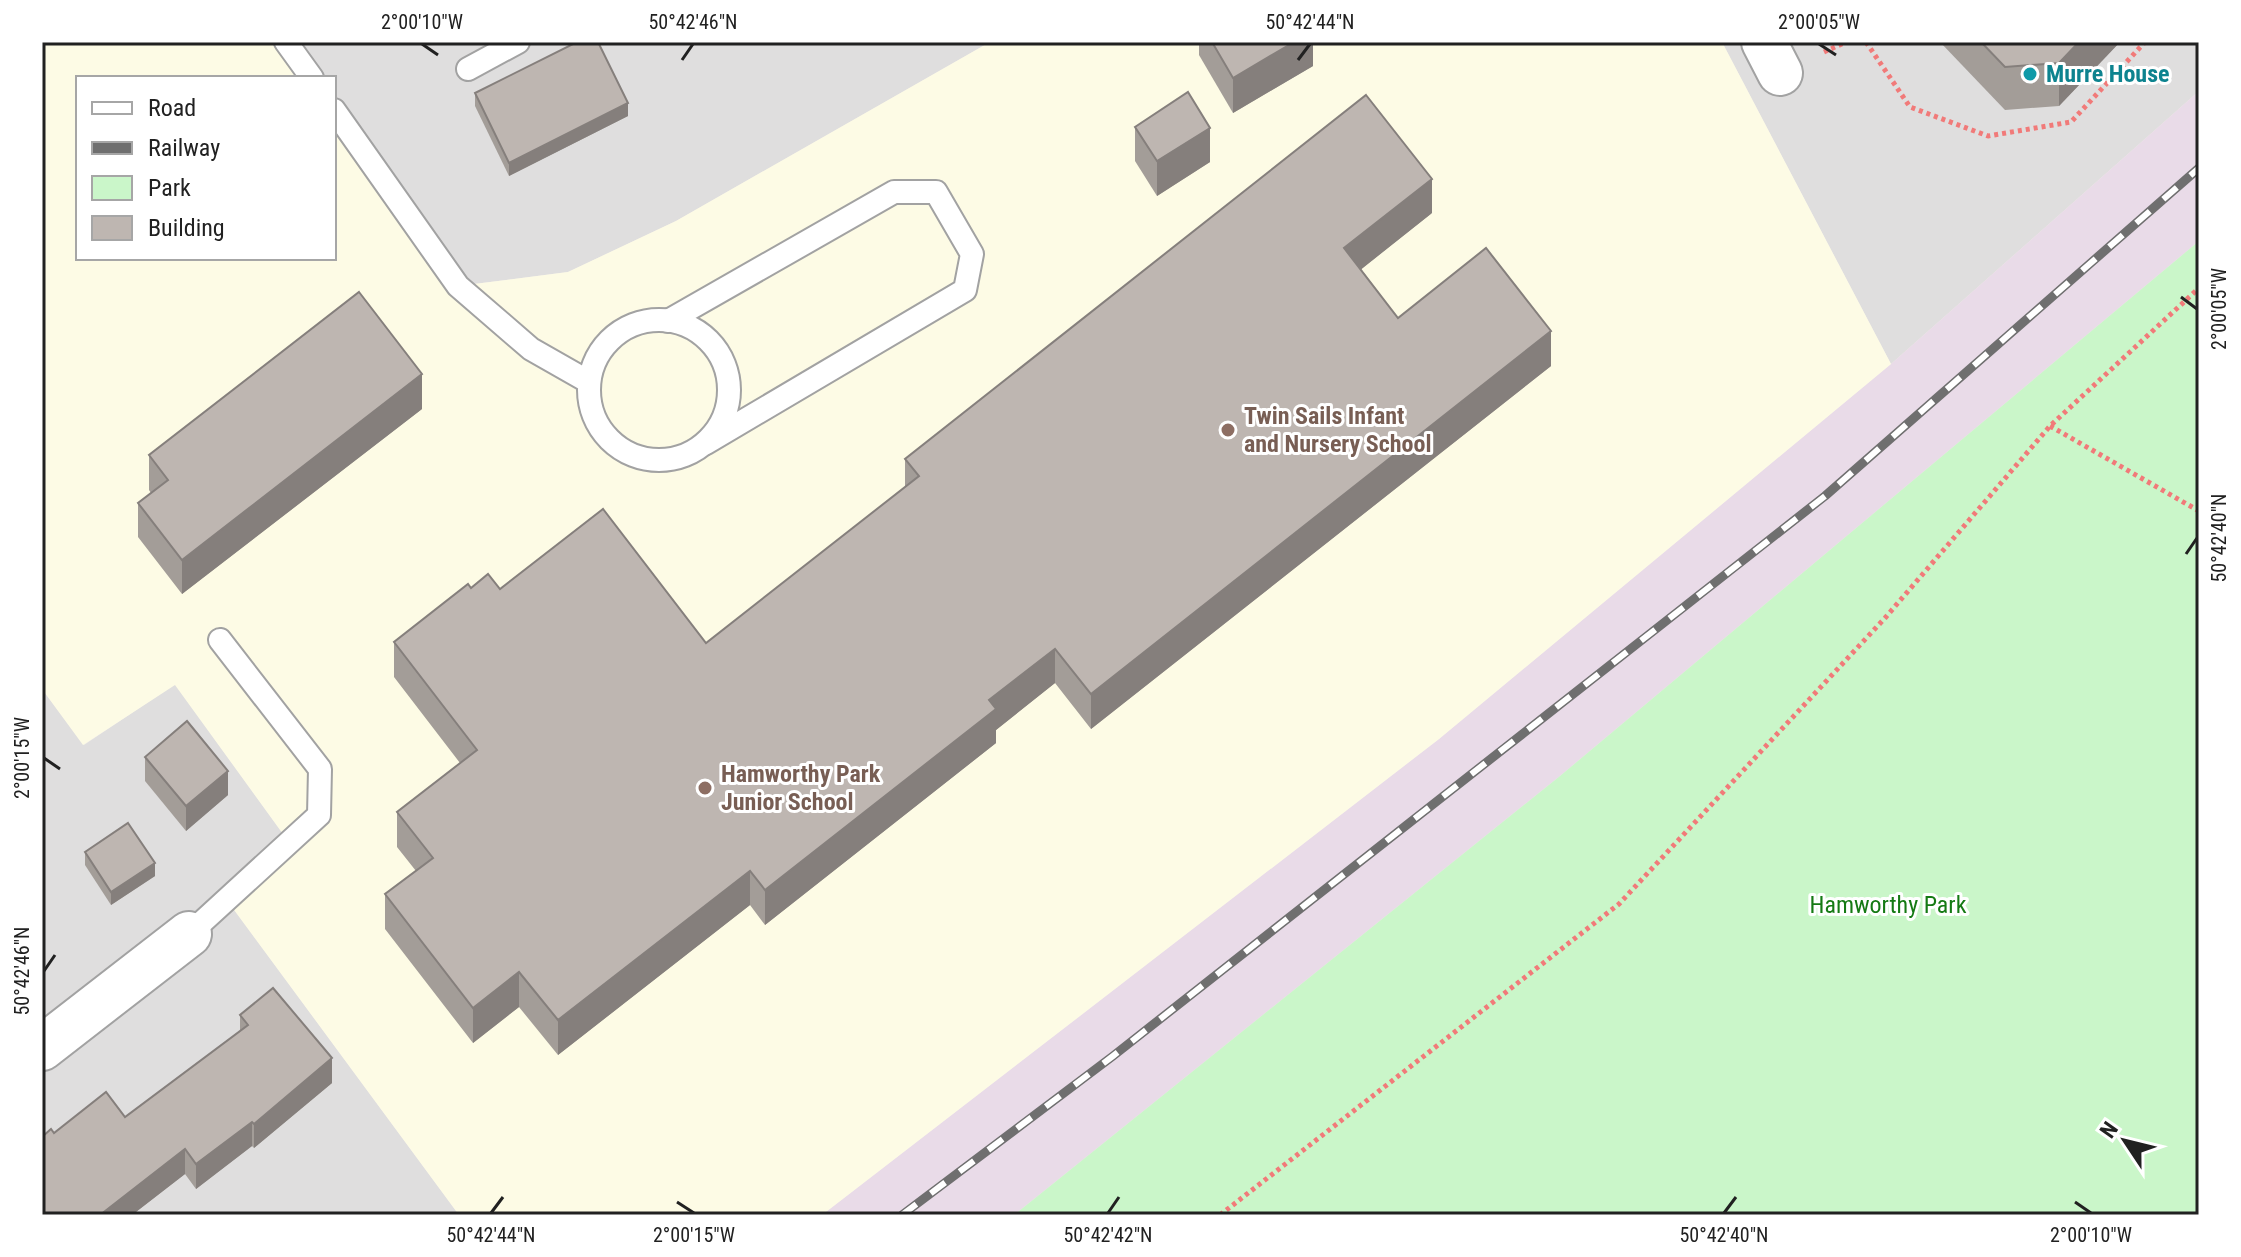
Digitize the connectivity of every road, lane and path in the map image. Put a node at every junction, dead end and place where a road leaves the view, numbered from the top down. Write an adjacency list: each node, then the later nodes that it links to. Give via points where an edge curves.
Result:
1 (286, 42): 6 (lane)
2 (518, 42): 5 (lane)
3 (1866, 42): 4 (path, via 1910,107 1988,136 2071,122)
4 (2145, 42)
5 (468, 69)
6 (311, 76)
7 (336, 113): 10 (lane, via 458,286 531,349)
8 (2199, 288): 11 (path)
9 (668, 321): 10 (lane, via 645,321 607,342); 12 (lane, via 706,339 721,356 728,377 721,424); 12 (lane, via 894,192 936,192 972,254 965,290)
10 (589, 382): 12 (lane, via 590,406 599,428 637,458 685,456)
11 (2050, 426): 13 (path); 17 (path, via 1885,618 1619,904)
12 (706, 443)
13 (2199, 511)
14 (220, 640): 15 (lane, via 320,769 319,815)
15 (189, 934): 16 (street)
16 (42, 1048)
17 (1220, 1215)

